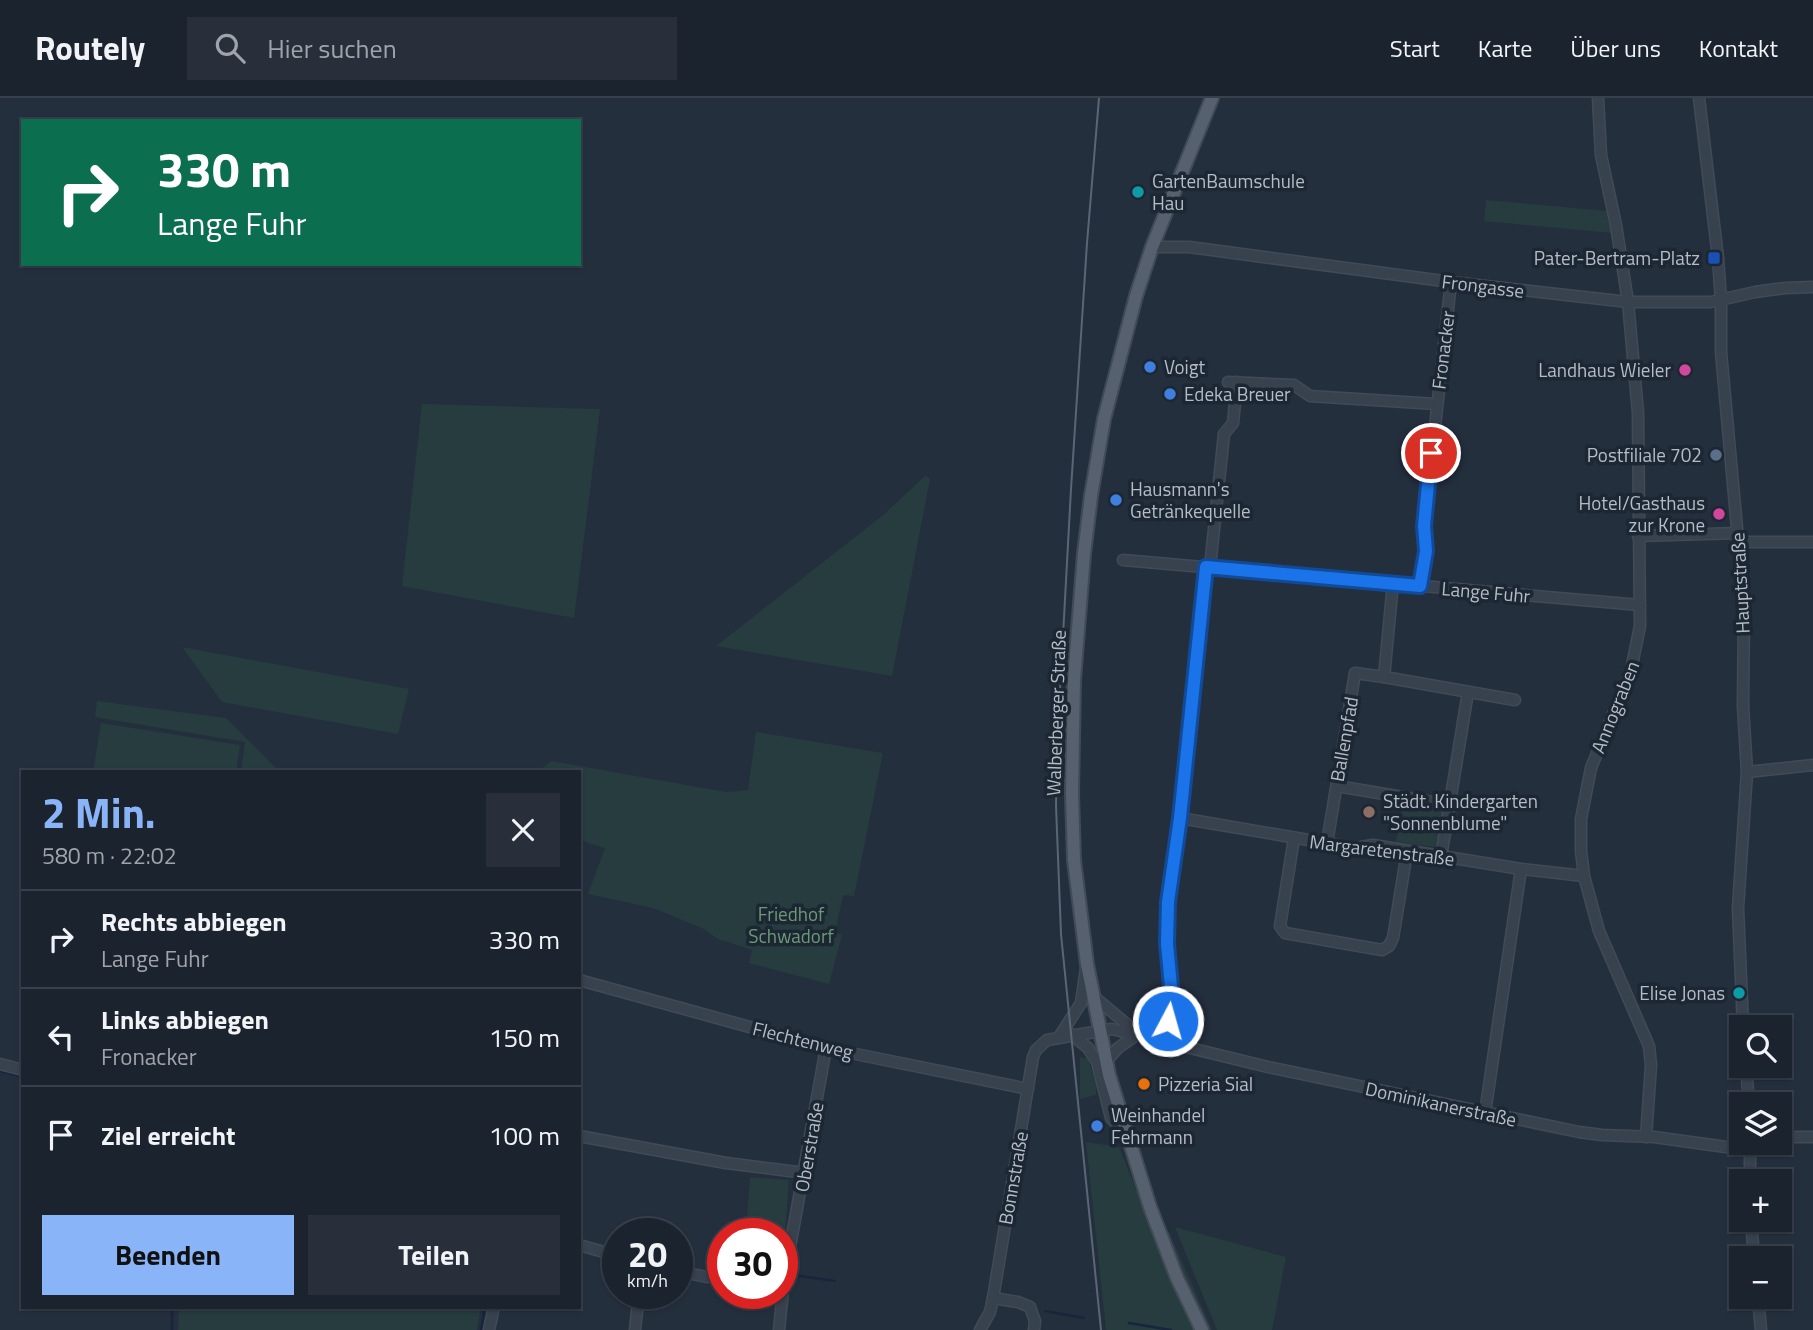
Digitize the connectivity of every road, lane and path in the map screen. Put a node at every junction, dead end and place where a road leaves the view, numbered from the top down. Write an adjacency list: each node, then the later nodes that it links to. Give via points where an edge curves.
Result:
1 (1212, 98): 4 (main road, Walberberger Straße)
2 (1598, 98): 8 (street, Annograben, via 1601,155)
3 (1699, 98): 7 (street, Hauptstraße)
4 (1152, 247): 5 (street, Frongasse, via 1189,247); 32 (main road, Walberberger Straße, via 1104,419 1084,554 1074,680 1072,793 1074,860)
5 (1451, 282): 8 (street, Frongasse); 9 (street, Fronacker)
6 (1813, 288): 7 (street, Frongasse, via 1755,292)
7 (1721, 301): 8 (street, Frongasse); 11 (street, Hauptstraße, via 1721,352)
8 (1628, 302): 10 (street, Annograben, via 1638,413)
9 (1436, 404): 14 (street, via 1310,396 1294,385 1232,382 1233,423 1224,434); 16 (street, Fronacker)
10 (1638, 536): 11 (street); 17 (street, Annograben)
11 (1739, 537): 12 (street); 22 (street, Hauptstraße)
12 (1813, 541)
13 (1123, 560): 14 (street, Lange Fuhr)
14 (1208, 567): 15 (street, Lange Fuhr); 25 (street)
15 (1394, 583): 16 (street, Lange Fuhr); 18 (street)
16 (1420, 586): 17 (street, Lange Fuhr)
17 (1640, 605): 31 (street, Annograben, via 1635,657 1585,790 1581,819)
18 (1384, 677): 19 (street); 23 (street, Ballenpfad, via 1355,673)
19 (1468, 692): 20 (street); 24 (street)
20 (1515, 700)
21 (1813, 765): 22 (street)
22 (1747, 772): 35 (street, Hauptstraße, via 1738,908)
23 (1337, 786): 24 (street); 27 (street, Ballenpfad)
24 (1450, 804): 29 (street)
25 (1180, 818): 26 (street, Margaretenstraße); 40 (street, via 1168,902 1172,997)
26 (1294, 838): 27 (street, Margaretenstraße); 28 (street, via 1280,926 1285,933 1382,950 1393,938)
27 (1327, 843): 28 (street, Margaretenstraße)
28 (1407, 852): 29 (street, Margaretenstraße)
29 (1441, 857): 30 (street, Margaretenstraße)
30 (1521, 869): 31 (street, Margaretenstraße); 46 (street)
31 (1584, 876): 49 (street, Annograben, via 1599,931 1649,1046)
32 (1087, 964): 34 (main road, Walberberger Straße); 39 (street, Bonnstraße, via 1081,1003)
33 (581, 981): 41 (street, Flechtenweg)
34 (1093, 996): 36 (main road, Walberberger Straße); 38 (street, Dominikanerstraße)
35 (1743, 1015)
36 (1101, 1030): 37 (street, Bonnstraße); 38 (street, Dominikanerstraße); 42 (main road, Walberberger Straße)
37 (1071, 1034): 39 (street, Bonnstraße); 47 (street, via 1097,1062 1111,1118)
38 (1138, 1034): 40 (street, Dominikanerstraße); 42 (street)
39 (1059, 1037): 45 (street, Bonnstraße, via 1036,1050)
40 (1160, 1041): 46 (street, Dominikanerstraße)
41 (825, 1048): 45 (street, Flechtenweg); 53 (street, Oberstraße)
42 (1107, 1060): 47 (main road, Walberberger Straße)
43 (0, 1064): 44 (street)
44 (21, 1069)
45 (1028, 1089): 57 (street, Bonnstraße)
46 (1485, 1113): 49 (street, Dominikanerstraße, via 1602,1135)
47 (1125, 1133): 67 (main road, Walberberger Straße, via 1173,1267)
48 (581, 1136): 53 (street)
49 (1646, 1137): 52 (street, Dominikanerstraße)
50 (1792, 1137): 51 (street)
51 (1813, 1137)
52 (1729, 1144)
53 (805, 1173): 54 (street, Oberstraße)
54 (796, 1218)
55 (581, 1246): 56 (street)
56 (602, 1251)
57 (993, 1298): 65 (street, Bonnstraße); 66 (street, via 1030,1307)
58 (494, 1309): 62 (street)
59 (637, 1309): 63 (street)
60 (781, 1309): 64 (street, Oberstraße)
61 (1759, 1309): 68 (street)
62 (489, 1330)
63 (635, 1330)
64 (779, 1330)
65 (980, 1330)
66 (1034, 1330)
67 (1202, 1330)
68 (1761, 1330)

